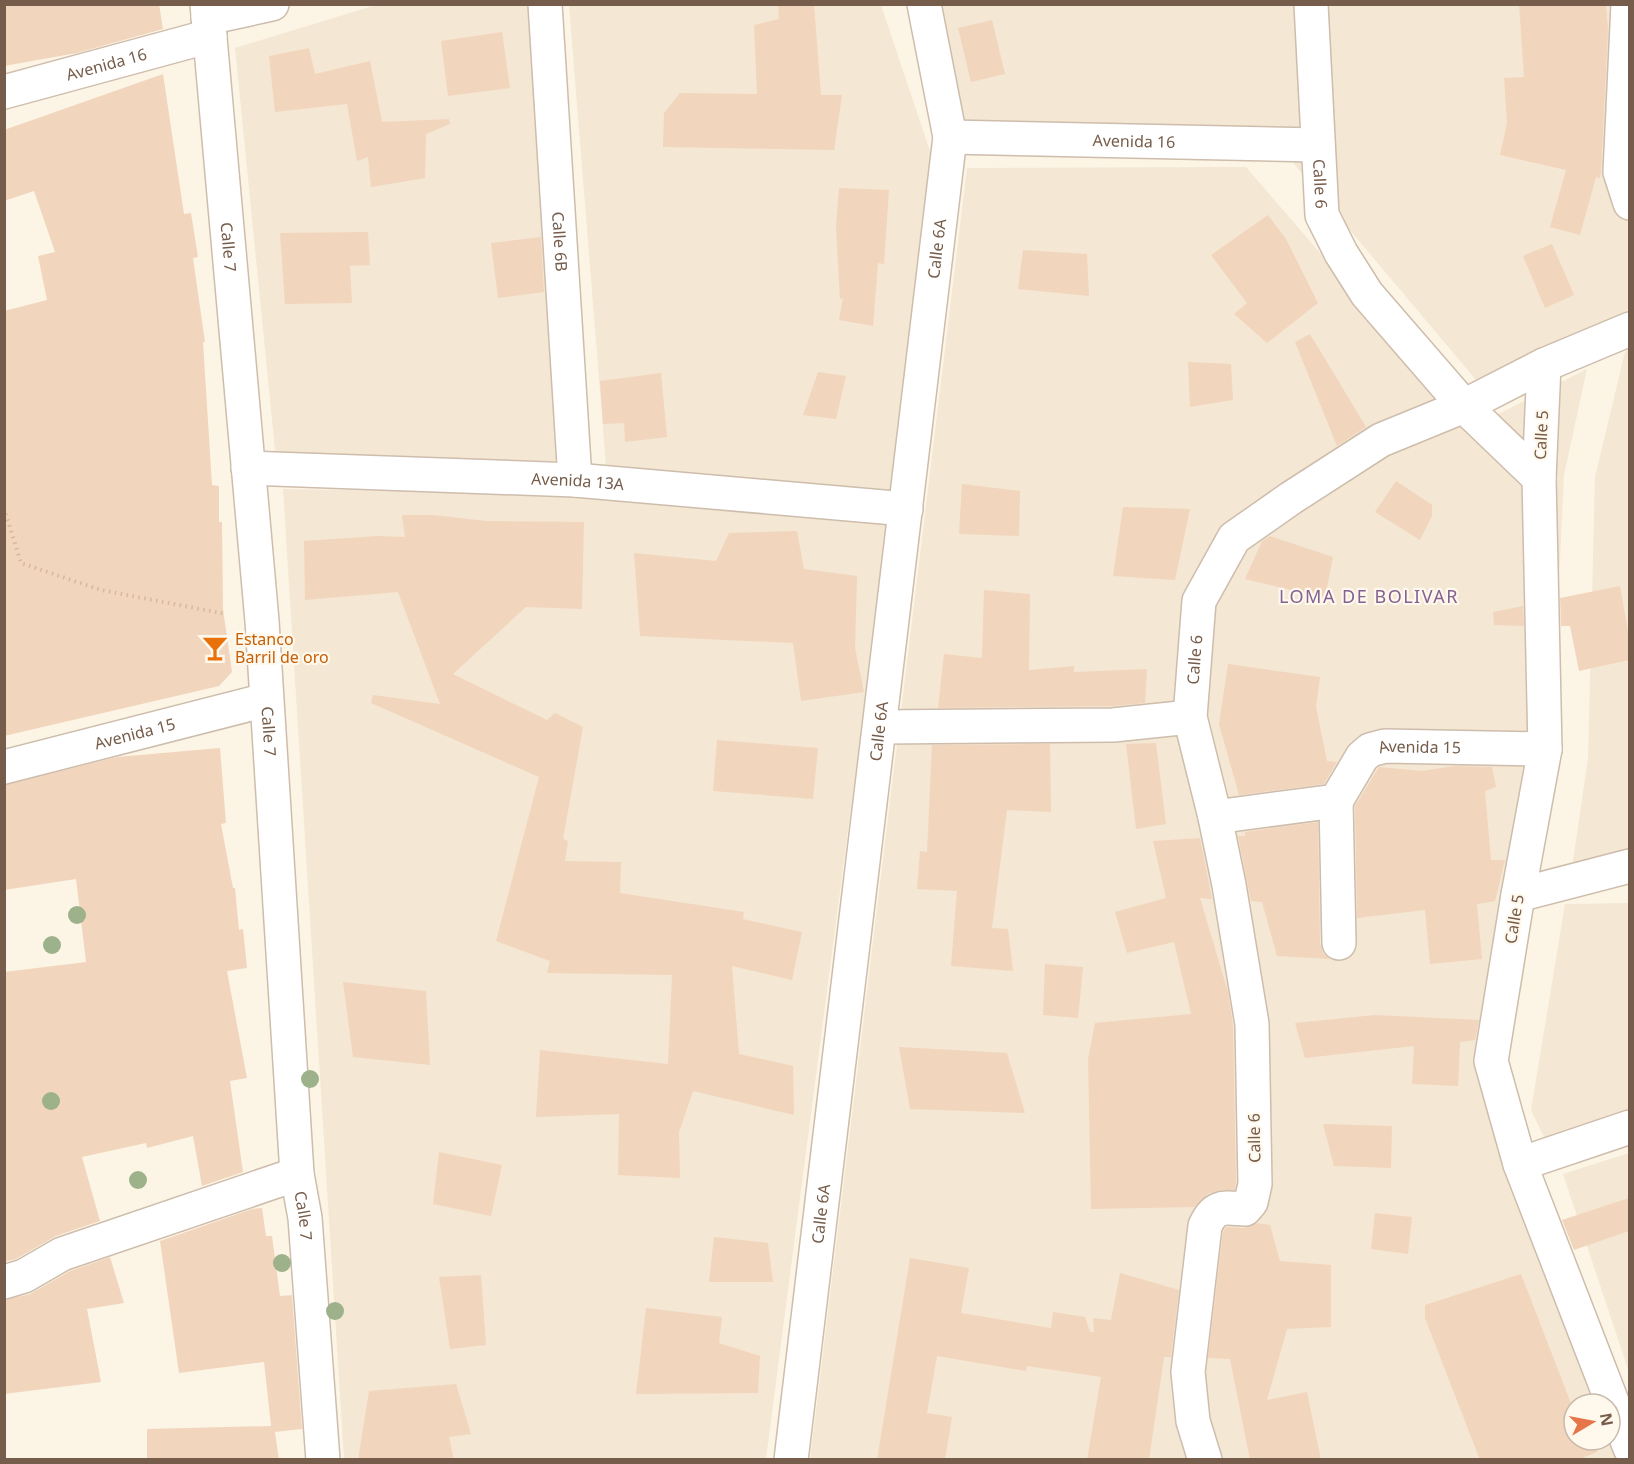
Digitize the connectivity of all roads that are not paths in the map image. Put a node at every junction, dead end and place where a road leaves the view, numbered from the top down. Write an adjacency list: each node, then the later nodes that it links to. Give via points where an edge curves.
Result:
1 (272, 4): 6 (street, Avenida 16)
2 (545, 4): 16 (street, Calle 6B)
3 (924, 4): 8 (street, Calle 6A)
4 (1311, 4): 9 (street, Calle 6)
5 (1629, 4): 10 (street, via 1620,172)
6 (208, 19): 7 (street, Avenida 16); 14 (street, Calle 7)
7 (4, 92)
8 (950, 138): 9 (street, Avenida 16); 17 (street, Calle 6A)
9 (1318, 145): 13 (street, Calle 6, via 1322,215 1341,253 1367,294)
10 (1629, 203)
11 (1629, 329): 12 (street)
12 (1545, 365): 13 (street); 15 (street, Calle 5)
13 (1464, 406): 15 (street); 19 (street, Calle 6, via 1381,440 1234,538 1199,601)
14 (248, 468): 16 (street, Avenida 13A); 18 (street, Calle 7)
15 (1539, 478): 21 (street, Calle 5)
16 (575, 480): 17 (street, Avenida 13A)
17 (906, 509): 20 (street, Calle 6A)
18 (266, 700): 22 (street, Avenida 15); 30 (street, Calle 7)
19 (1190, 717): 20 (street, via 1113,725); 24 (street, Calle 6)
20 (880, 727): 34 (street, Calle 6A)
21 (1545, 749): 23 (street, Avenida 15, via 1385,746 1362,757); 26 (street, Calle 5)
22 (4, 767)
23 (1336, 801): 24 (street); 27 (street)
24 (1215, 816): 35 (street, Calle 6, via 1252,1024 1255,1184 1245,1209 1221,1208 1210,1214 1206,1226 1188,1372 1193,1420)
25 (1629, 866): 26 (street)
26 (1518, 895): 29 (street, Calle 5, via 1491,1061)
27 (1339, 943)
28 (1629, 1127): 29 (street)
29 (1520, 1164): 32 (street, Calle 5)
30 (297, 1174): 31 (street, via 62,1254 24,1276); 33 (street, Calle 7, via 305,1218)
31 (4, 1282)
32 (1629, 1448)
33 (323, 1460)
34 (791, 1460)
35 (1204, 1460)

